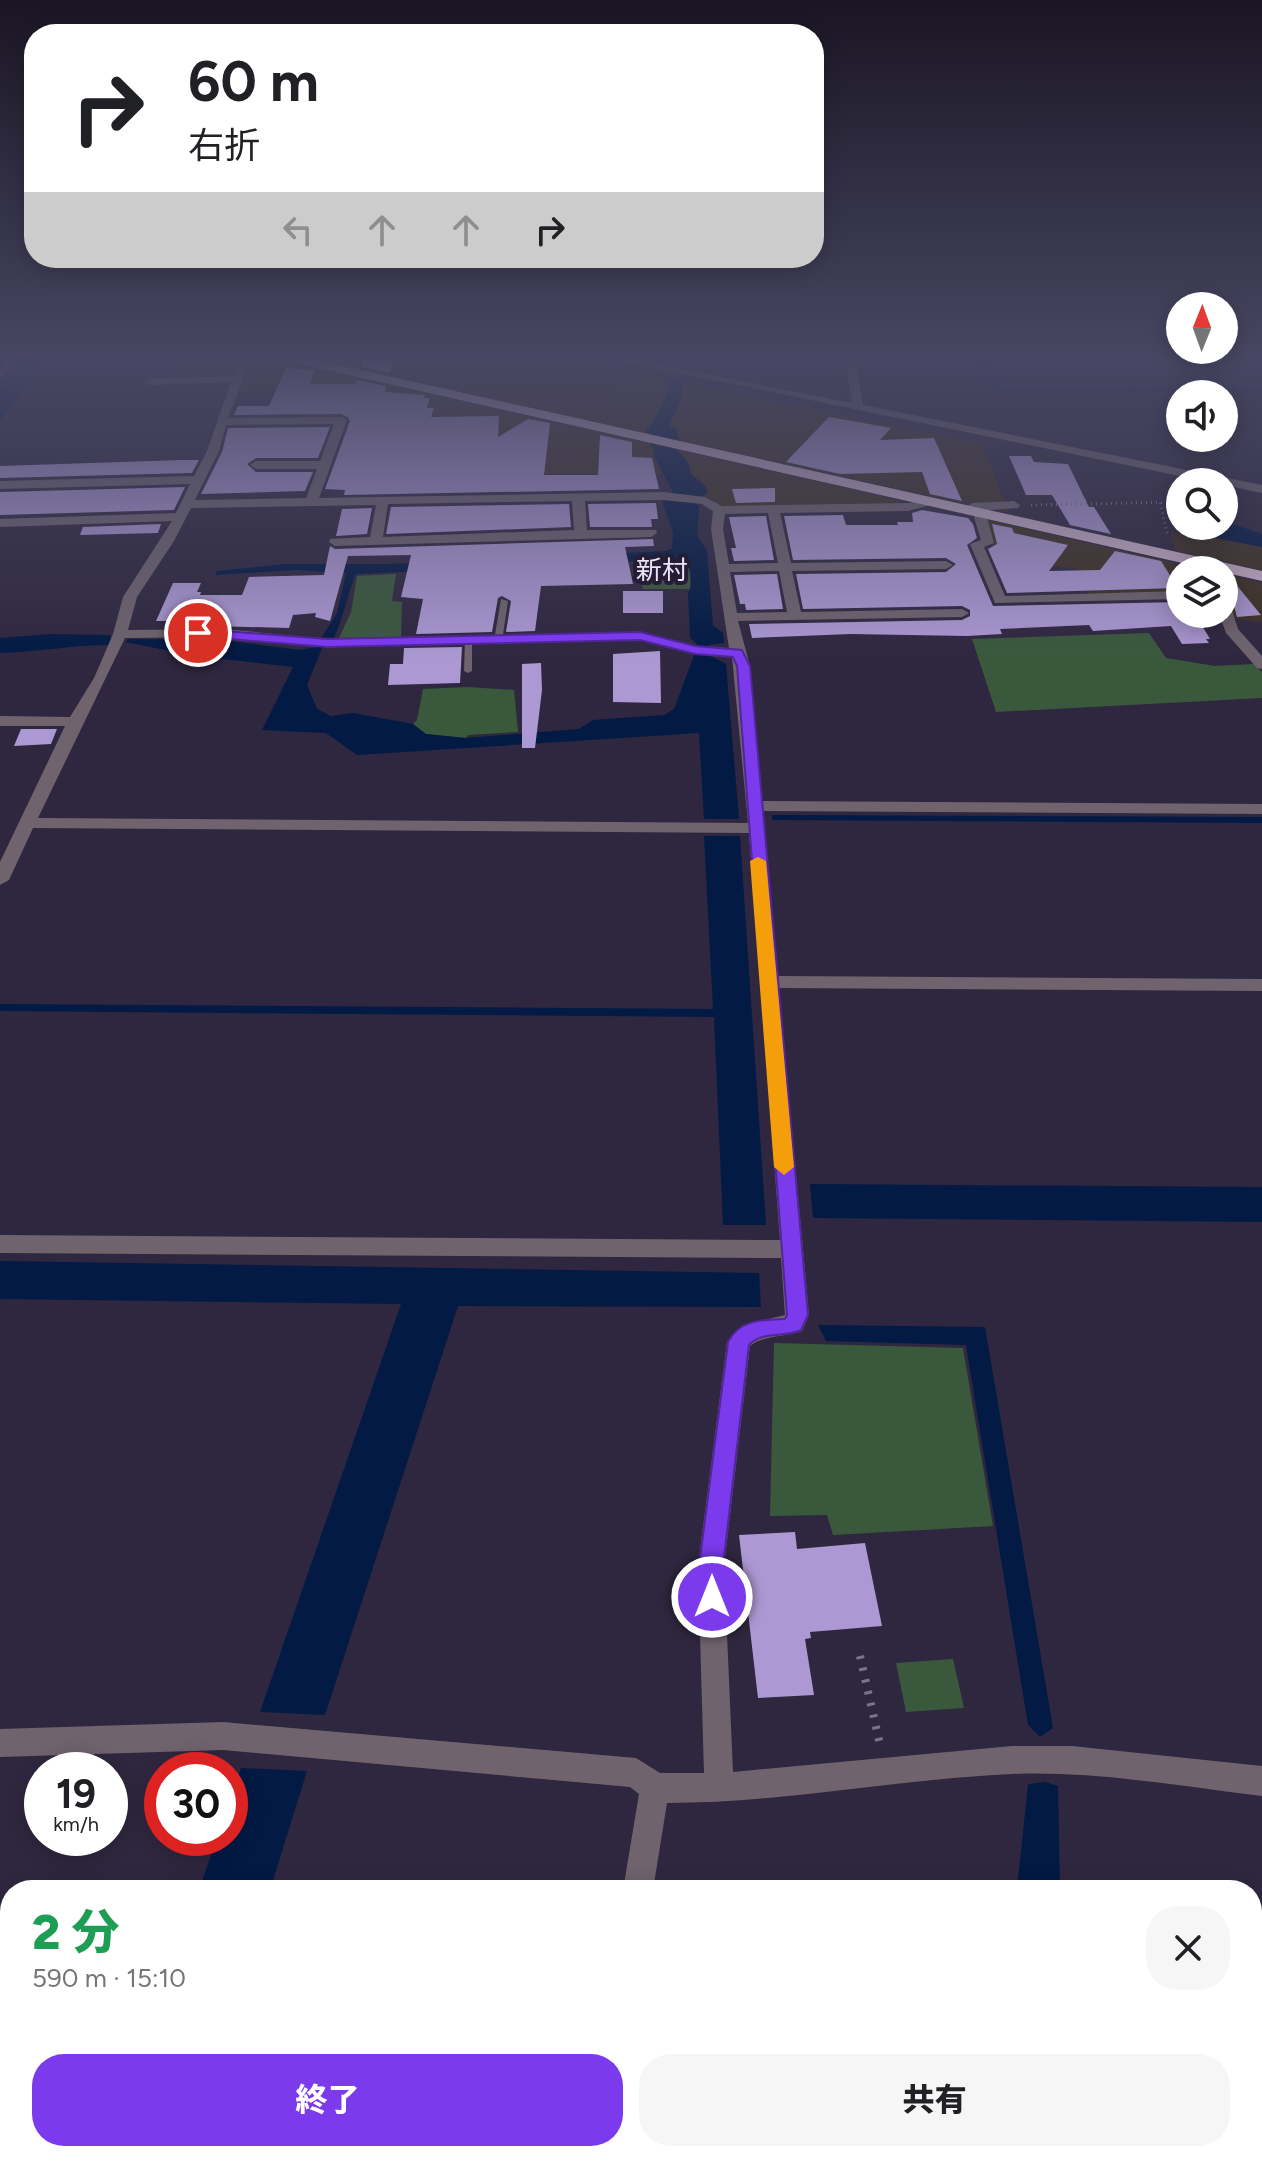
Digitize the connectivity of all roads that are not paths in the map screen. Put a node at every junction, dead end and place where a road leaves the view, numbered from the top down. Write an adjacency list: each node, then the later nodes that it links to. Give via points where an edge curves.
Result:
1 (209, 460): 7 (street)
2 (326, 460): 6 (street)
3 (749, 460): 12 (highway)
4 (1106, 460): 9 (street)
5 (256, 465): 6 (street)
6 (324, 465): 13 (street)
7 (199, 480): 8 (street); 14 (street)
8 (0, 485)
9 (1260, 492)
10 (578, 497): 11 (street); 18 (street, via 663,496 705,501); 23 (street)
11 (383, 500): 13 (street); 24 (street)
12 (930, 501): 16 (highway); 17 (street, via 908,507)
13 (311, 502): 14 (street)
14 (188, 504): 20 (street)
15 (1014, 505): 16 (street)
16 (964, 508): 19 (highway)
17 (773, 509): 18 (street); 28 (street)
18 (719, 510): 29 (street)
19 (986, 513): 26 (highway); 32 (street, via 980,517 988,543 976,544 1000,600)
20 (180, 517): 21 (street); 38 (street, via 130,597)
21 (0, 523)
22 (651, 533): 23 (street)
23 (581, 534): 24 (street)
24 (376, 541): 25 (street)
25 (335, 542)
26 (1166, 557)
27 (946, 565): 28 (street)
28 (785, 567): 29 (street); 35 (street)
29 (723, 568): 36 (street)
30 (1238, 572): 31 (highway)
31 (1262, 576)
32 (1166, 595)
33 (504, 601): 40 (lane)
34 (962, 613): 35 (street)
35 (795, 616): 36 (street)
36 (731, 617): 41 (street)
37 (1230, 628): 42 (street)
38 (118, 638): 39 (street, via 224,633 322,643); 45 (street)
39 (468, 641): 40 (street); 43 (lane)
40 (498, 641): 41 (street, via 640,636 695,650)
41 (738, 653): 46 (street)
42 (1262, 665)
43 (468, 671)
44 (0, 721): 45 (street)
45 (75, 722): 48 (street)
46 (754, 806): 47 (street); 49 (street)
47 (1262, 809)
48 (27, 823): 49 (street); 50 (street)
49 (755, 828): 51 (street)
50 (0, 880)
51 (769, 982): 52 (street); 54 (street)
52 (1262, 985)
53 (0, 1244): 54 (street)
54 (791, 1249): 58 (street, via 794,1324 758,1328 739,1342 711,1566)
55 (0, 1743): 57 (street, via 223,1736 636,1773)
56 (1262, 1781): 58 (street, via 1072,1760 1012,1760)
57 (655, 1788): 58 (street); 59 (street)
58 (719, 1788)
59 (640, 1880)

